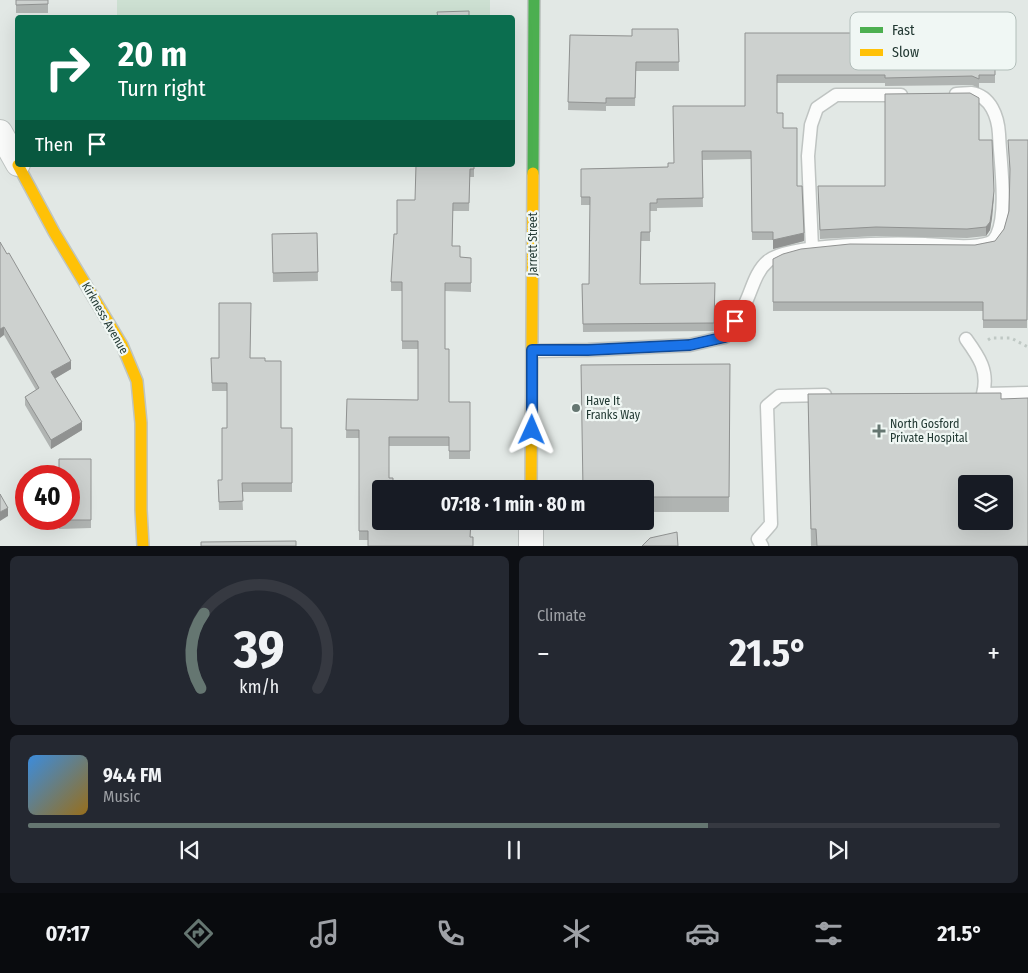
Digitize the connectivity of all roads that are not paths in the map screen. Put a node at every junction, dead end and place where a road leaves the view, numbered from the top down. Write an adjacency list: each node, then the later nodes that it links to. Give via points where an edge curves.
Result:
1 (534, 0): 9 (street, Jarrett Street)
2 (914, 94): 7 (lane, via 836,95 818,108 811,125 808,156)
3 (940, 94): 7 (lane, via 972,93 992,107 998,125 1002,183 1002,217 996,236 991,242 980,245 902,243)
4 (0, 132): 5 (street, Kirkness Avenue)
5 (15, 160)
6 (19, 167): 14 (street, Kirkness Avenue, via 122,345 138,381)
7 (812, 248): 9 (lane, via 791,251 768,261 754,280 745,305 725,337 690,345)
8 (966, 338): 10 (lane, via 980,360 986,380 978,394)
9 (532, 350): 12 (street, Jarrett Street)
10 (1028, 393)
11 (837, 395): 16 (lane, via 779,396 767,406 771,524 758,539)
12 (531, 480)
13 (531, 530): 15 (street)
14 (143, 546)
15 (531, 546)
16 (762, 546)

